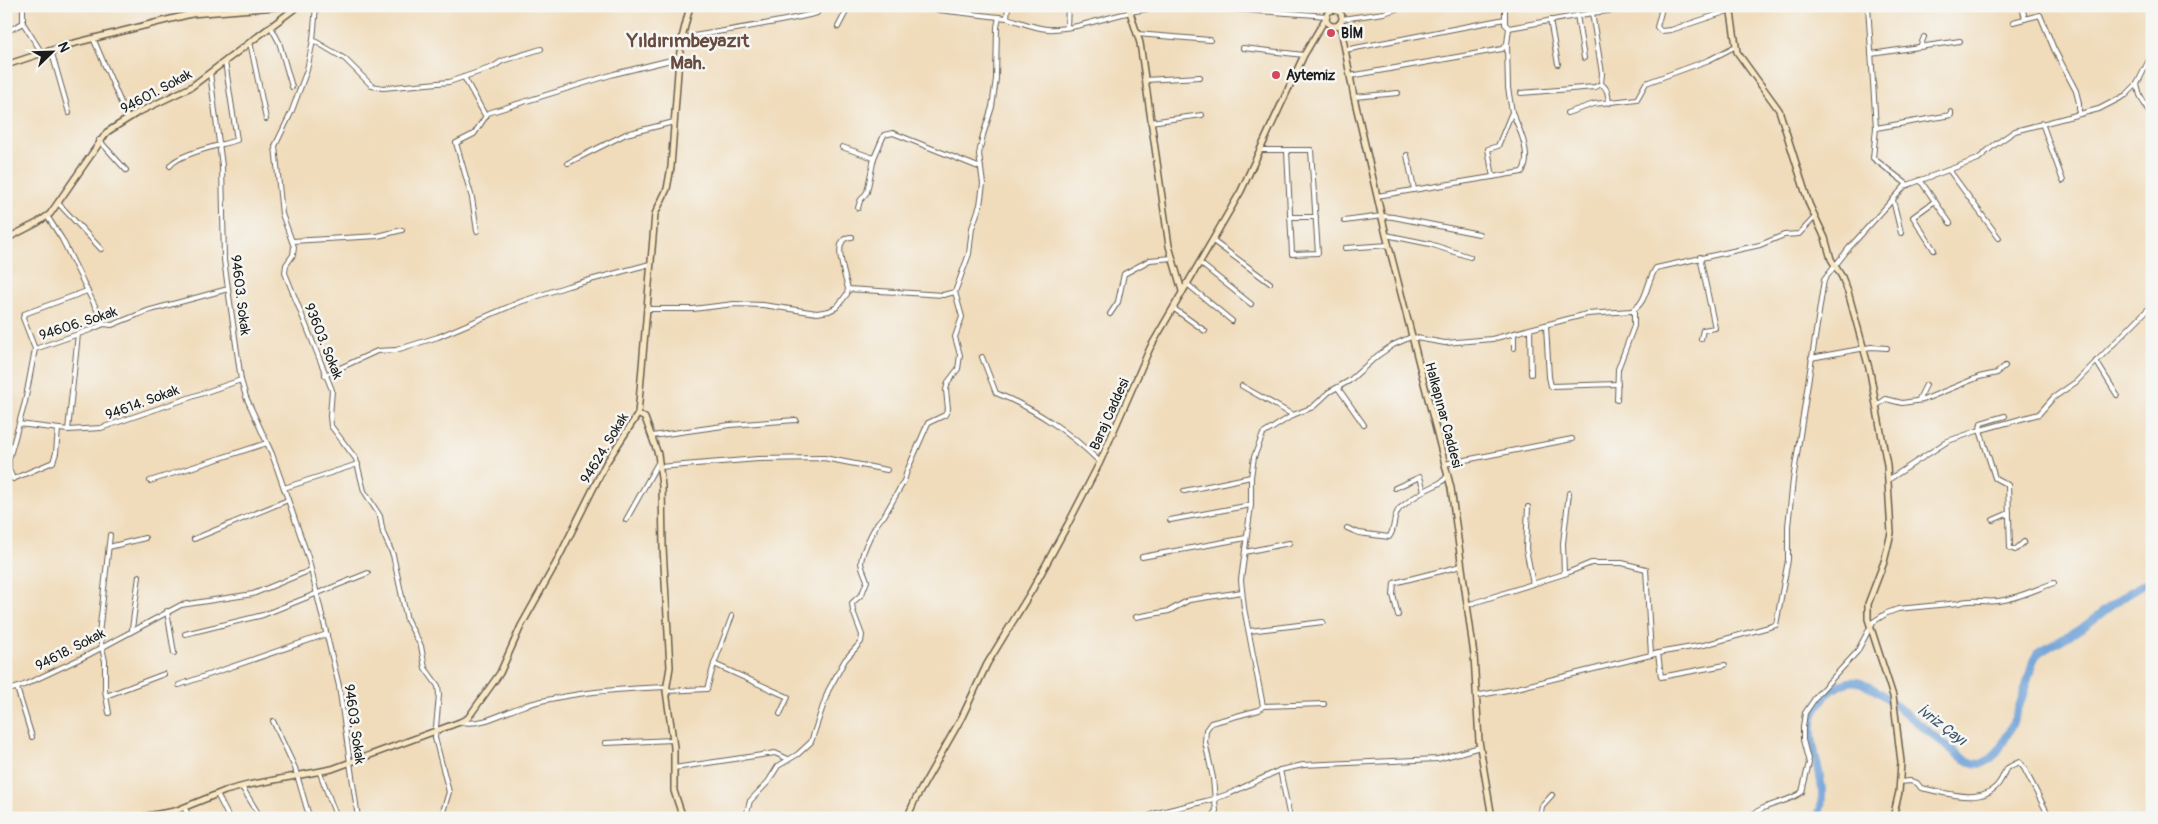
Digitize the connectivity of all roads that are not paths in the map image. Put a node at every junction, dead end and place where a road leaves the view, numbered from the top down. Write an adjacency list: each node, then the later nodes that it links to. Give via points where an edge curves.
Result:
1 (23, 6): 39 (street)
2 (189, 6): 29 (street)
3 (289, 6): 29 (street)
4 (298, 6): 40 (street, 94601. Sokak)
5 (316, 6): 49 (street)
6 (690, 6): 48 (street, 94624. Sokak)
7 (818, 6): 48 (street, via 817,13 776,23)
8 (849, 6): 41 (street)
9 (926, 6): 32 (street)
10 (1008, 6): 33 (street)
11 (1068, 6): 42 (street)
12 (1270, 6): 27 (street)
13 (1332, 6): 30 (street, Baraj Caddesi)
14 (1343, 6): 34 (street, Halkapınar Caddesi)
15 (1405, 6): 34 (street, via 1384,13)
16 (1505, 6): 35 (street)
17 (1647, 6): 28 (street)
18 (1655, 6): 25 (street, via 1661,12 1657,27 1661,31)
19 (1800, 6): 20 (street)
20 (1830, 6)
21 (1868, 6): 61 (street)
22 (2022, 6): 36 (street)
23 (1180, 7): 24 (street); 26 (street)
24 (1231, 7): 27 (street)
25 (1730, 8): 54 (street)
26 (1129, 9): 42 (street); 45 (street)
27 (1269, 12): 30 (street)
28 (1592, 13): 31 (street); 74 (street)
29 (191, 14): 47 (street)
30 (1328, 14): 34 (street, via 1337,10); 34 (street, via 1328,23 1332,25); 63 (street, Baraj Caddesi)
31 (1577, 16): 37 (street); 65 (street)
32 (1000, 17): 33 (street); 104 (street, via 996,79 979,154)
33 (1007, 18): 42 (street, via 1049,29)
34 (1342, 19): 59 (street, Halkapınar Caddesi)
35 (1505, 19): 43 (street); 59 (street)
36 (2025, 19): 38 (street); 85 (street, via 2040,15 2076,91)
37 (1550, 20): 43 (street); 67 (street)
38 (2013, 22)
39 (23, 23): 44 (street); 60 (street)
40 (271, 27): 52 (street, 94601. Sokak); 76 (street, via 279,42)
41 (838, 27)
42 (1068, 27)
43 (1509, 28): 53 (street)
44 (6, 32)
45 (1138, 34): 50 (street); 73 (street)
46 (1924, 37): 55 (street)
47 (93, 38): 58 (street); 89 (street)
48 (682, 38): 64 (street, 94624. Sokak)
49 (313, 40): 71 (street, via 345,59 372,86 428,85); 132 (street, via 304,78 275,146 282,214)
50 (1210, 40)
51 (1960, 41): 55 (street)
52 (250, 42): 66 (street, 94601. Sokak); 90 (street)
53 (1507, 44): 70 (street, via 1502,49); 81 (street)
54 (1736, 46): 80 (street, via 1709,60 1646,83 1637,99); 121 (street, via 1737,52 1779,110)
55 (1920, 47): 61 (street)
56 (1243, 48): 63 (street)
57 (541, 49): 71 (street)
58 (51, 50): 60 (street); 83 (street)
59 (1345, 50): 70 (street, Halkapınar Caddesi)
60 (42, 53): 68 (street)
61 (1871, 54): 94 (street)
62 (2152, 54): 75 (street)
63 (1304, 55): 98 (street, Baraj Caddesi)
64 (680, 58): 87 (street, via 541,96); 91 (street, 94624. Sokak)
65 (1584, 58)
66 (225, 62): 69 (street, 94601. Sokak); 96 (street, via 238,138)
67 (1558, 64)
68 (6, 65)
69 (210, 73): 89 (street, 94601. Sokak, via 186,90); 96 (street, 94603. Sokak)
70 (1350, 76): 79 (street, Halkapınar Caddesi)
71 (464, 77): 87 (street)
72 (1200, 77): 73 (street)
73 (1144, 80): 92 (street)
74 (1601, 84): 78 (street); 80 (street, via 1608,93)
75 (2137, 84): 85 (street, via 2126,95); 88 (street)
76 (292, 86)
77 (1398, 93): 79 (street)
78 (1521, 93)
79 (1354, 98): 112 (street, Halkapınar Caddesi)
80 (1609, 103): 84 (street, via 1594,104)
81 (1512, 112): 107 (street, via 1498,146 1488,149); 107 (street, via 1524,138 1525,168 1522,172)
82 (1952, 112): 94 (street, via 1951,115)
83 (69, 113)
84 (1567, 113)
85 (2079, 114): 93 (street)
86 (1202, 115): 92 (street)
87 (486, 117): 125 (street, via 474,134 456,143)
88 (2152, 118)
89 (128, 119): 95 (street, 94601. Sokak)
90 (266, 119)
91 (674, 122): 102 (street, via 626,134); 142 (street, 94624. Sokak, via 671,167 667,189 655,214)
92 (1150, 122): 140 (street)
93 (2042, 124): 106 (street, via 2016,131 1978,159); 109 (street)
94 (1876, 128): 110 (street, via 1873,158)
95 (100, 140): 105 (street); 115 (street, 94601. Sokak)
96 (220, 143): 103 (street, via 174,161); 146 (street, 94603. Sokak, via 224,184 223,244)
97 (842, 147): 101 (street)
98 (1261, 150): 99 (street); 133 (street, Baraj Caddesi)
99 (1287, 151): 119 (street); 120 (street, via 1311,150)
100 (1407, 155): 111 (street)
101 (874, 158): 104 (street, via 884,135 893,133); 116 (street, via 867,192)
102 (568, 163)
103 (170, 166)
104 (981, 168): 150 (street, via 980,205)
105 (126, 170)
106 (1949, 170): 108 (street); 130 (street)
107 (1493, 177): 111 (street)
108 (1920, 180): 110 (street); 114 (street)
109 (2064, 181)
110 (1908, 185): 113 (street)
111 (1414, 189): 112 (street)
112 (1377, 196): 118 (street, Halkapınar Caddesi)
113 (1893, 200): 126 (street); 143 (street)
114 (1935, 201): 123 (street); 137 (street, via 1913,217)
115 (58, 203): 117 (street, 94601. Sokak); 136 (street)
116 (858, 208)
117 (47, 216): 131 (street, 94601. Sokak); 148 (street)
118 (1382, 216): 122 (street); 127 (street); 128 (street, Halkapınar Caddesi)
119 (1290, 217): 120 (street); 120 (street, via 1292,254 1318,253)
120 (1316, 217)
121 (1815, 217): 139 (street, via 1799,234); 143 (street)
122 (1344, 221)
123 (1950, 223)
124 (402, 230): 132 (street, via 378,236)
125 (478, 231)
126 (1901, 233)
127 (1479, 234)
128 (1386, 235): 134 (street, Halkapınar Caddesi); 138 (street)
129 (852, 237): 147 (street, via 842,240 840,248)
130 (1999, 238)
131 (6, 239)
132 (292, 241): 175 (street, 93603. Sokak, via 294,251 285,269 287,280)
133 (1213, 241): 141 (street, Baraj Caddesi); 144 (street)
134 (1388, 245): 135 (street); 164 (street, Halkapınar Caddesi)
135 (1345, 248)
136 (101, 249)
137 (1934, 250)
138 (1470, 257)
139 (1700, 257): 155 (street, via 1656,268 1644,300); 165 (street, via 1715,328 1703,330)
140 (1172, 258): 149 (street); 156 (street, via 1150,260 1124,274 1118,302)
141 (1200, 263): 145 (street, Baraj Caddesi); 151 (street)
142 (650, 264): 154 (street, 94624. Sokak); 175 (street, via 568,286 438,337 396,350 376,352)
143 (1835, 266): 169 (street, via 1848,292); 171 (street, via 1824,280)
144 (1270, 283)
145 (1186, 284): 149 (street, Baraj Caddesi); 157 (street)
146 (228, 289): 158 (street, 94606. Sokak, via 147,311 112,325); 176 (street, 94603. Sokak)
147 (848, 289): 150 (street, via 943,295); 154 (street, via 837,307 817,313 734,304 693,309)
148 (88, 290): 158 (street); 168 (street, via 24,314)
149 (1182, 291): 153 (street, Baraj Caddesi)
150 (956, 292): 273 (street, via 962,317 955,337 960,355 958,369 946,390 948,409 945,415 928,423 904,481 879,520 861,563 867,581 862,594 852,603 862,635 861,642 828,691 812,742)
151 (1251, 304)
152 (2152, 305): 172 (street)
153 (1173, 308): 161 (street); 198 (street, Baraj Caddesi, via 1150,348)
154 (646, 309): 185 (street, 94624. Sokak)
155 (1634, 310): 159 (street, via 1587,314); 177 (street, via 1634,326 1618,369)
156 (1110, 314)
157 (1232, 320)
158 (104, 324): 162 (street, 94606. Sokak)
159 (1546, 326): 160 (street); 177 (street, via 1551,386)
160 (1530, 330): 163 (street); 174 (street)
161 (1205, 331)
162 (78, 334): 168 (street, 94606. Sokak); 192 (street)
163 (1514, 334): 164 (street, via 1444,343); 166 (street)
164 (1411, 337): 180 (street, via 1385,350); 200 (street, Halkapınar Caddesi)
165 (1701, 339)
166 (1514, 348)
167 (1887, 348): 169 (street, via 1871,346)
168 (35, 349): 189 (street, 94606. Sokak)
169 (1864, 349): 171 (street); 184 (street)
170 (982, 357): 198 (street, via 996,393 1025,405 1058,426)
171 (1811, 358): 251 (street, via 1788,526 1788,560 1776,625 1704,645)
172 (2096, 361): 181 (street); 193 (street, via 2039,414)
173 (2005, 366): 182 (street, via 1997,373)
174 (1531, 374)
175 (326, 375): 199 (street, 93603. Sokak, via 333,396 331,426)
176 (241, 380): 192 (street, 94614. Sokak, via 106,427); 196 (street, 94603. Sokak)
177 (1618, 384): 183 (street)
178 (1926, 385): 182 (street)
179 (1242, 386): 186 (street)
180 (1338, 388): 186 (street, via 1313,407); 190 (street)
181 (2116, 395)
182 (1919, 399): 184 (street, via 1902,402 1886,399)
183 (1617, 400)
184 (1876, 406): 205 (street)
185 (638, 414): 194 (street, via 646,418); 267 (street, 94624. Sokak, via 606,462 500,673 473,712)
186 (1293, 415): 204 (street, via 1262,434)
187 (2004, 416): 193 (street, via 1981,423)
188 (796, 420): 194 (street)
189 (19, 424): 191 (street, 94614. Sokak); 191 (street, 94606. Sokak, via 8,465 13,480 53,462)
190 (1364, 425)
191 (58, 429): 192 (street, 94614. Sokak)
192 (68, 430)
193 (1980, 430): 205 (street, via 1948,441); 215 (street, via 1995,478 2008,485)
194 (652, 436): 197 (street)
195 (1572, 439): 200 (street)
196 (267, 443): 206 (street); 207 (street, 94603. Sokak)
197 (659, 461): 201 (street); 216 (street)
198 (1100, 462): 296 (street, Baraj Caddesi, via 1040,575 987,664)
199 (358, 464): 207 (street); 268 (street, 93603. Sokak, via 364,491 379,512 383,533 393,555 407,620 420,646 425,668 438,686)
200 (1446, 464): 203 (street, Halkapınar Caddesi)
201 (660, 467): 202 (street, via 758,459 824,458); 258 (street, via 670,667)
202 (887, 470)
203 (1448, 475): 210 (street, via 1443,482); 229 (street, Halkapınar Caddesi)
204 (1251, 477): 209 (street); 213 (street)
205 (1888, 480): 244 (street, via 1891,533 1868,604)
206 (150, 481)
207 (284, 488): 212 (street, 94603. Sokak)
208 (1395, 488): 210 (street, via 1420,477)
209 (1184, 491)
210 (1424, 491): 219 (street, via 1398,510 1393,533 1389,537)
211 (1569, 493): 232 (street, via 1563,543)
212 (288, 500): 223 (street); 230 (street, 94603. Sokak)
213 (1251, 505): 217 (street); 222 (street)
214 (1528, 507): 235 (street, via 1526,550)
215 (2009, 513): 218 (street); 224 (street, via 2010,548 2016,550)
216 (626, 520)
217 (1170, 520)
218 (1993, 520)
219 (1347, 528)
220 (110, 535): 226 (street)
221 (145, 538): 226 (street)
222 (1246, 538): 227 (street); 228 (street)
223 (194, 539)
224 (2024, 542)
225 (1289, 543): 227 (street)
226 (109, 547): 249 (street, via 99,628)
227 (1244, 552): 237 (street)
228 (1142, 557)
229 (1461, 566): 238 (street, Halkapınar Caddesi); 240 (street, via 1394,584)
230 (311, 570): 236 (street, 94603. Sokak); 239 (street, 94618. Sokak, via 253,594 194,601)
231 (368, 573): 236 (street)
232 (1564, 574): 235 (street); 252 (street, via 1590,563 1622,563 1646,569)
233 (139, 576): 245 (street)
234 (2054, 582): 244 (street, via 2017,597 1997,601 1967,600 1898,609)
235 (1533, 584): 238 (street)
236 (317, 592): 247 (street, via 252,619); 248 (street, 94603. Sokak)
237 (1242, 592): 242 (street, via 1190,600 1169,611); 246 (street)
238 (1467, 605): 272 (street, Halkapınar Caddesi, via 1475,662)
239 (167, 611): 245 (street, 94618. Sokak); 250 (street)
240 (1398, 615)
241 (732, 616): 253 (street)
242 (1136, 617)
243 (1323, 622): 246 (street)
244 (1870, 626): 279 (street, via 1893,696 1901,762); 302 (street, via 1857,652 1805,713 1803,740 1808,763 1802,792 1759,810)
245 (132, 630): 249 (street, 94618. Sokak)
246 (1249, 631): 263 (street)
247 (184, 634)
248 (327, 634): 256 (street); 274 (street, 94603. Sokak, via 340,686)
249 (100, 646): 257 (street, 94618. Sokak, via 88,655); 261 (street, via 105,661)
250 (174, 653)
251 (1658, 653): 252 (street); 254 (street, via 1661,677)
252 (1651, 655): 260 (street)
253 (714, 664): 258 (street, via 707,690); 265 (street, via 788,697)
254 (1725, 665)
255 (164, 674): 261 (street)
256 (179, 685)
257 (17, 688): 259 (street, 94618. Sokak); 269 (street)
258 (666, 689): 267 (street, via 601,690 526,706 472,724); 270 (street)
259 (6, 691)
260 (1480, 695)
261 (106, 696): 264 (street)
262 (1324, 704): 263 (street)
263 (1263, 706): 283 (street, via 1259,710 1211,723 1206,730)
264 (109, 713)
265 (780, 714)
266 (273, 721): 278 (street)
267 (460, 722): 268 (street, 94624. Sokak)
268 (435, 732): 274 (street, 94624. Sokak); 293 (street, 93603. Sokak, via 437,752 449,792)
269 (32, 737)
270 (673, 740): 271 (street); 275 (street)
271 (605, 743)
272 (1480, 747): 276 (street, via 1438,759 1303,765); 300 (street, Halkapınar Caddesi)
273 (788, 759): 275 (street, via 775,753); 295 (street, via 778,766 750,801 747,812)
274 (349, 764): 277 (street, 94624. Sokak); 292 (street, 94603. Sokak)
275 (674, 768): 294 (street, via 674,791)
276 (1280, 770): 283 (street); 299 (street)
277 (320, 772): 278 (street, 94624. Sokak); 285 (street)
278 (297, 777): 280 (street, 94624. Sokak); 287 (street)
279 (1900, 782): 303 (street); 304 (street, via 1910,781 1918,783 1921,788 1974,796 1992,789 1999,783 2006,767 2018,762)
280 (242, 787): 281 (street, 94624. Sokak); 291 (street)
281 (217, 794): 284 (street, 94624. Sokak); 290 (street)
282 (1552, 795): 301 (street, via 1542,806)
283 (1214, 799): 297 (street); 298 (street, via 1216,811)
284 (184, 807): 286 (street, 94624. Sokak); 289 (street)
285 (335, 813)
286 (159, 816): 288 (street, 94624. Sokak)
287 (309, 816)
288 (136, 818)
289 (190, 818)
290 (229, 818)
291 (261, 818)
292 (358, 818)
293 (441, 818)
294 (683, 818)
295 (750, 818)
296 (907, 818)
297 (1146, 818)
298 (1210, 818)
299 (1290, 818)
300 (1492, 818)
301 (1540, 818)
302 (1749, 818)
303 (1892, 818)
304 (2050, 818)

